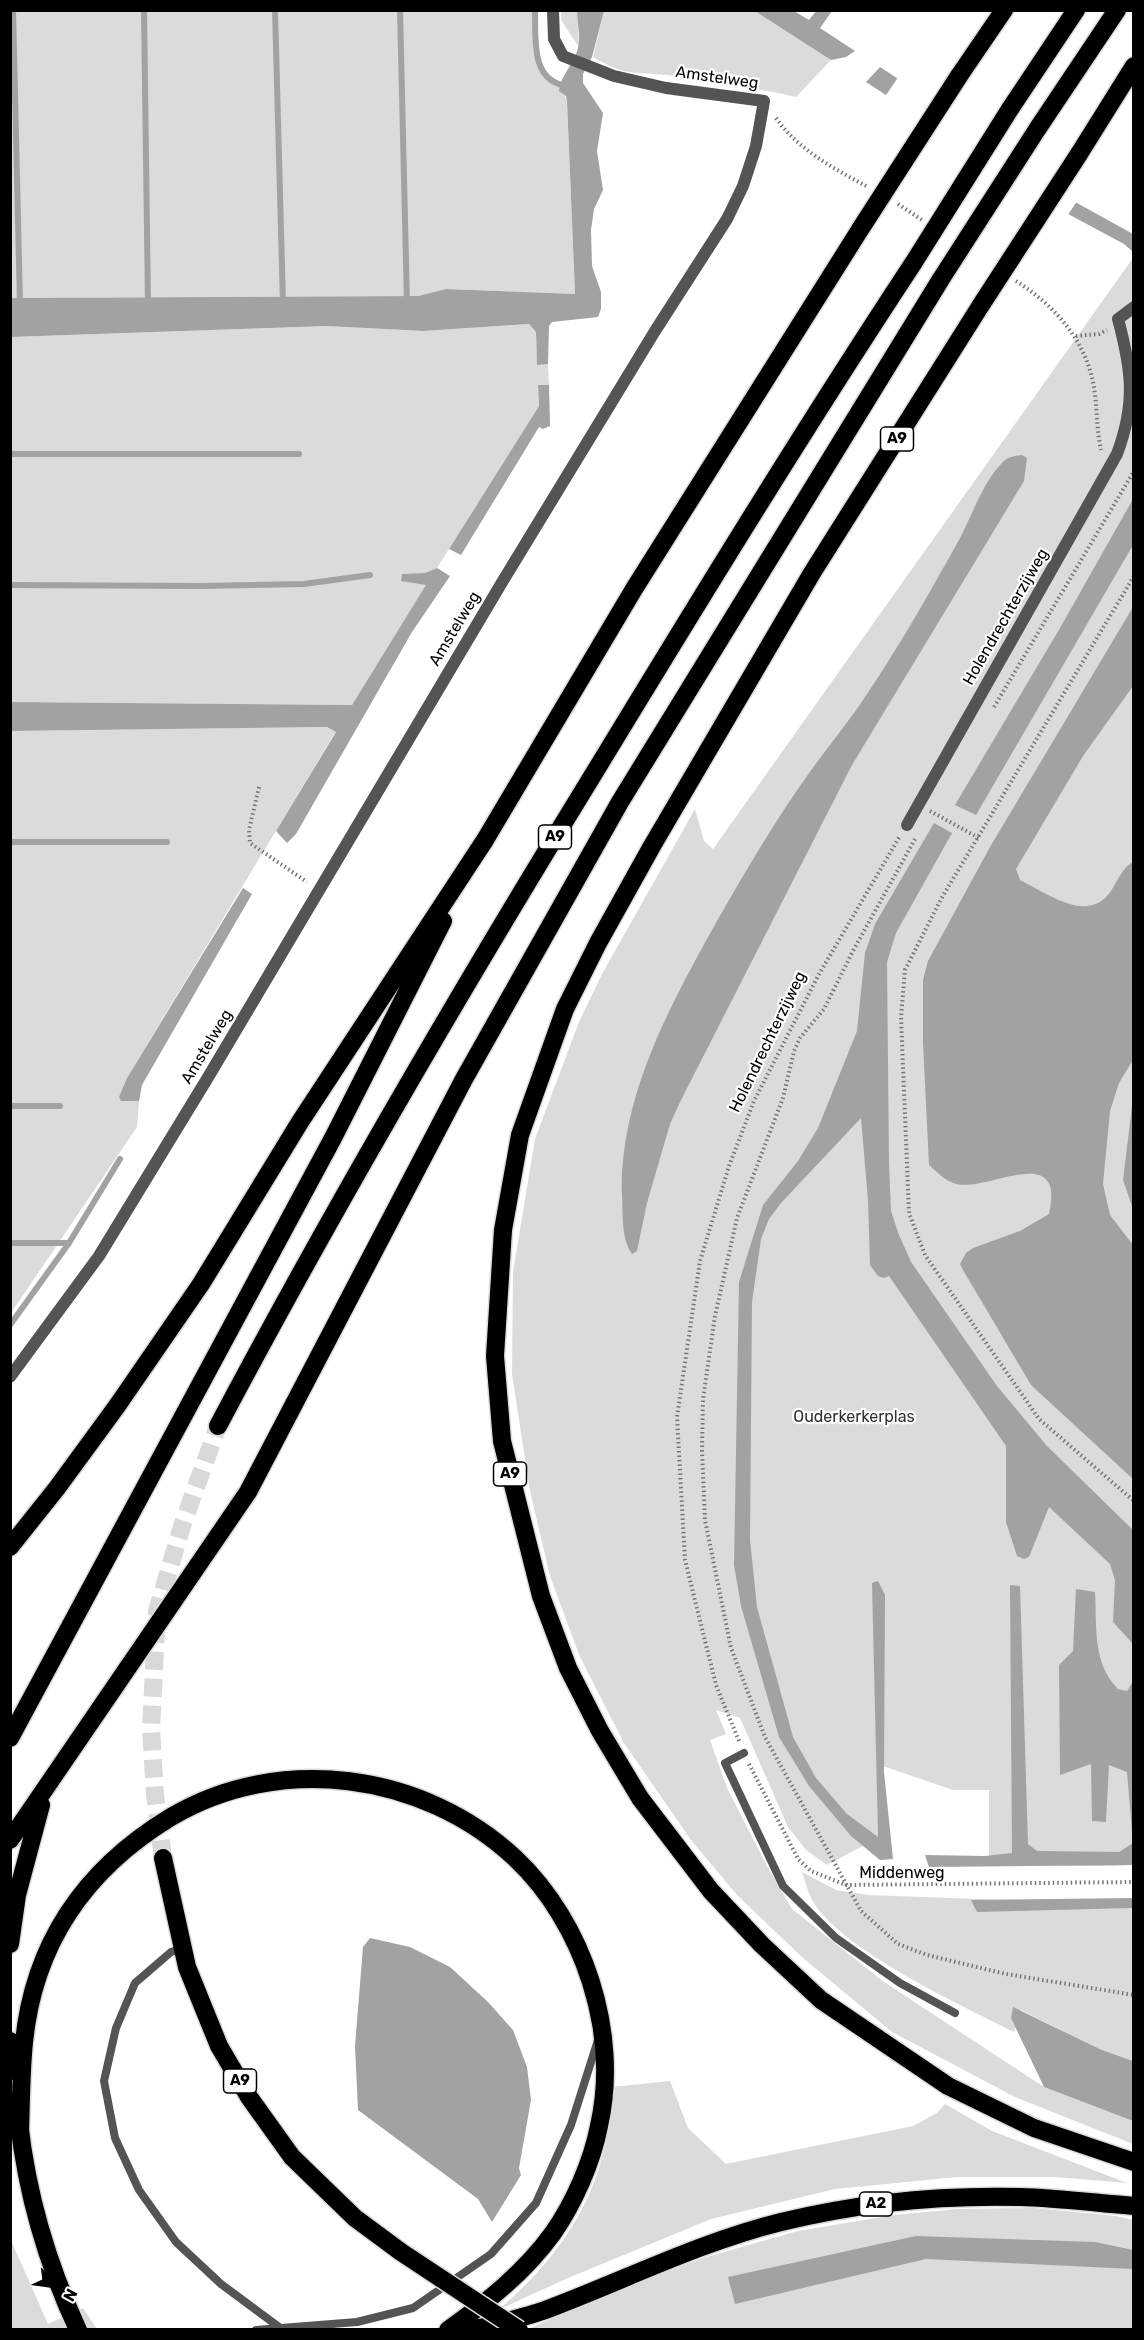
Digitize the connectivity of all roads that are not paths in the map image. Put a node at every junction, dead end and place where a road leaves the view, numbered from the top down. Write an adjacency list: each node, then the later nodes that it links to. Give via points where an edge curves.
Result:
1 (553, 10): 9 (street, Amstelweg, via 554,39 563,56 614,76 666,88 764,101 756,146 743,186 727,219 538,523 99,1256)
2 (1004, 10): 8 (highway, bridge, via 861,228 634,589)
3 (1076, 10): 10 (highway, A9, bridge, via 848,362 466,983)
4 (1117, 10): 14 (highway, A9, bridge, via 941,279 621,802 464,1079 248,1492)
5 (1134, 66): 23 (highway, A9, bridge, via 812,573 652,846 565,1009 520,1135 503,1230 495,1356 501,1431 520,1520 541,1596 568,1668 640,1798 711,1891 821,2000 948,2086 1035,2128)
6 (1134, 307): 7 (street, Holendrechterzijweg, via 1118,319 1126,350 1131,404 1126,431 1106,475)
7 (907, 825)
8 (484, 840): 11 (highway, via 300,1122 201,1284 111,1415); 12 (highway, via 333,1138)
9 (10, 1377)
10 (218, 1426)
11 (10, 1547)
12 (10, 1738)
13 (744, 1753): 19 (lane, via 725,1763 783,1886 836,1938 900,1983)
14 (46, 1789): 15 (highway, A9); 17 (highway, A9, via 17,1895)
15 (10, 1840)
16 (163, 1858): 18 (highway, A9)
17 (10, 1944)
18 (183, 1948): 26 (lane, via 171,1952 135,1983 116,2028 104,2082 115,2138 139,2190 176,2242 220,2284); 30 (highway, A9, bridge, via 219,2046 292,2157 355,2218)
19 (955, 2013)
20 (602, 2028): 22 (highway, via 590,1980 560,1914 514,1858 484,1834 450,1813 408,1795 362,1782 326,1778 271,1780 231,1789 148,1831 108,1863 65,1917 50,1945 31,2000 24,2041); 26 (lane, via 572,2125 536,2203 491,2254 413,2308 357,2322); 28 (highway, via 599,2126 566,2212 552,2235 510,2281)
21 (10, 2041): 22 (highway)
22 (20, 2133): 25 (highway, via 37,2223)
23 (1134, 2162)
24 (1134, 2206): 29 (highway, A2, via 1020,2197 886,2202 833,2211 723,2240 546,2310)
25 (74, 2322)
26 (279, 2327): 27 (lane)
27 (256, 2330)
28 (448, 2330)
29 (473, 2330)
30 (519, 2330)

